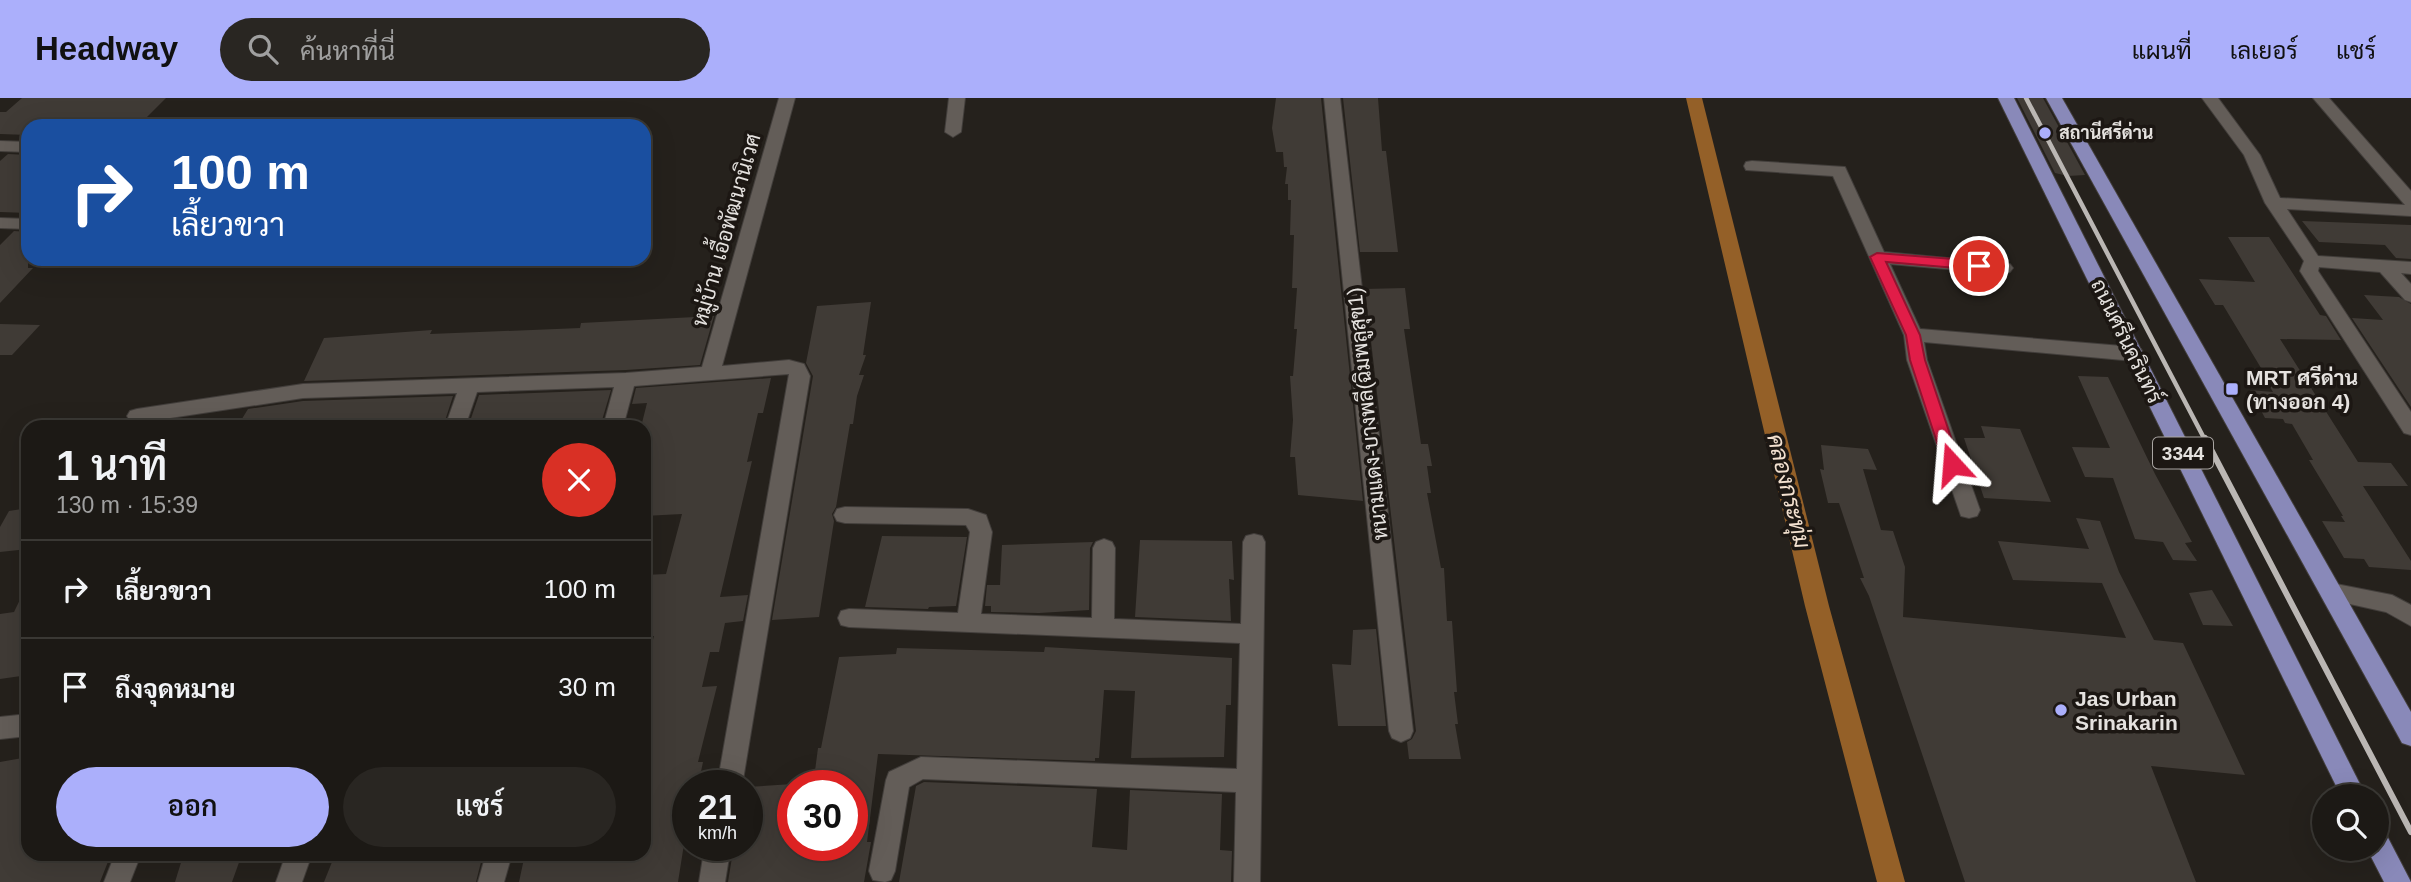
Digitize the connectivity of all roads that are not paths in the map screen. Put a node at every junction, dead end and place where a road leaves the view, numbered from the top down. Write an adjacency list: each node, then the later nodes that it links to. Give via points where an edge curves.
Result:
1 (787, 98): 25 (street, หมู่บ้าน เอื้อพัฒนานิเวศ)
2 (957, 98): 8 (street)
3 (1332, 98): 44 (street, หนามแดง-บางพลี(ฉิมพลูสุข1))
4 (2210, 98): 13 (street, via 2252,155)
5 (2322, 98): 12 (street)
6 (2008, 102): 24 (main road, ถนนศรีนครินทร์ / 3344)
7 (2057, 102): 36 (main road, 3344)
8 (953, 132)
9 (0, 146): 10 (street)
10 (21, 147)
11 (1752, 166): 17 (street, via 1839,171)
12 (2411, 202)
13 (2274, 203): 14 (street); 18 (street)
14 (2411, 211)
15 (0, 223): 16 (street)
16 (21, 224)
17 (1877, 257): 19 (street); 23 (street)
18 (2313, 261): 20 (street); 31 (street, via 2309,271)
19 (2004, 268)
20 (2387, 268): 21 (street); 22 (street)
21 (2411, 268)
22 (2411, 296)
23 (1913, 335): 24 (street); 32 (street, via 1917,360)
24 (2134, 354): 48 (main road, ถนนศรีนครินทร์ / 3344)
25 (710, 373): 26 (street); 46 (street, via 789,367 797,369 800,376)
26 (626, 380): 27 (street); 30 (street)
27 (470, 384): 28 (street, via 284,393); 29 (street)
28 (137, 416)
29 (458, 420)
30 (615, 420)
31 (2411, 428)
32 (1969, 510)
33 (845, 514): 39 (street, via 978,521 981,532)
34 (1254, 542): 41 (street)
35 (1104, 548): 40 (street)
36 (2331, 592): 37 (street, via 2392,604); 45 (main road, 3344)
37 (2411, 617)
38 (849, 618): 39 (street)
39 (968, 623): 40 (street)
40 (1103, 628): 41 (street)
41 (1252, 634): 47 (street)
42 (21, 726): 43 (street)
43 (0, 727)
44 (1401, 730)
45 (2411, 735)
46 (732, 770)
47 (1249, 781): 54 (street, via 921,768 898,780); 59 (street)
48 (2348, 784)
49 (125, 861): 55 (street)
50 (296, 861): 56 (street)
51 (497, 861): 57 (street)
52 (715, 861): 58 (street)
53 (2387, 861): 60 (main road)
54 (883, 871)
55 (117, 882)
56 (289, 882)
57 (491, 882)
58 (712, 882)
59 (1247, 882)
60 (2398, 882)

